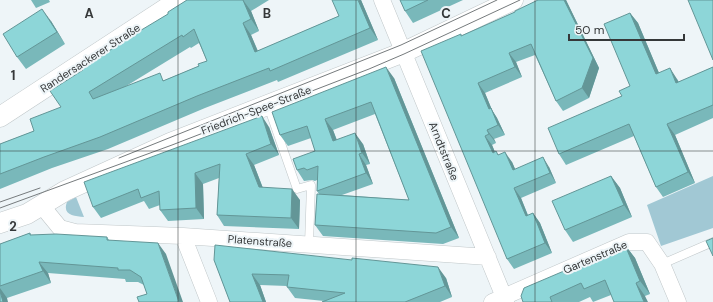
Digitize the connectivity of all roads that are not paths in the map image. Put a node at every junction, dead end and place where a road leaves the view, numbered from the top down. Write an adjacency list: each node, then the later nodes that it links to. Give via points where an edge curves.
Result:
1 (179, 0): 6 (street, Randersackerer Straße)
2 (382, 0): 4 (street, Arndtstraße)
3 (513, 0): 4 (street, Friedrich-Spee-Straße)
4 (404, 52): 5 (street, Friedrich-Spee-Straße); 12 (street, Arndtstraße)
5 (268, 106): 7 (street, Friedrich-Spee-Straße, via 170,143 65,191); 11 (lane, via 297,190 311,185)
6 (0, 117)
7 (42, 206): 8 (street, Friedrich-Spee-Straße); 9 (street, Platenstraße, via 60,228 75,232)
8 (0, 223)
9 (183, 236): 11 (street, Platenstraße); 15 (street)
10 (713, 242): 13 (lane)
11 (309, 244): 12 (street, Platenstraße)
12 (488, 257): 14 (street, Arndtstraße)
13 (662, 264): 14 (street, Gartenstraße, via 648,242 629,242); 16 (street, Gartenstraße)
14 (501, 300)
15 (209, 302)
16 (678, 302)

